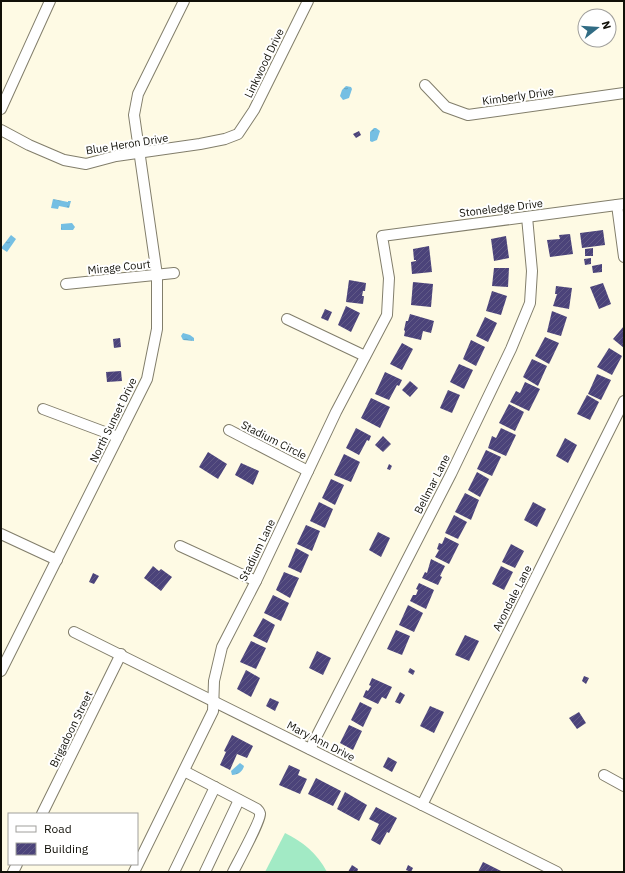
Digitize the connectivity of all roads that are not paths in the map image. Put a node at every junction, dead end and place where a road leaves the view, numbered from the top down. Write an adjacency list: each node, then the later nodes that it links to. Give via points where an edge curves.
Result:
1 (50, 1): 6 (street)
2 (184, 1): 9 (street, North Sunset Drive, via 138,94 134,115)
3 (308, 1): 8 (street, Linkwood Drive, via 254,110)
4 (425, 85): 5 (street, Kimberly Drive, via 446,107 468,115)
5 (624, 93)
6 (1, 109)
7 (1, 130): 9 (street, Blue Heron Drive, via 64,160 86,164)
8 (238, 134): 9 (street, Blue Heron Drive, via 200,144)
9 (138, 153): 15 (street, North Sunset Drive)
10 (620, 205): 11 (street, Stoneledge Drive); 13 (street)
11 (527, 217): 12 (street, Stoneledge Drive); 32 (street, Bellmar Lane, via 532,271 530,303 511,349 447,481)
12 (382, 236): 18 (street, Stadium Lane, via 389,278 387,316)
13 (624, 257)
14 (174, 273): 15 (street, Mirage Court)
15 (157, 275): 16 (street, Mirage Court); 22 (street, North Sunset Drive, via 157,329 147,379)
16 (66, 284)
17 (287, 319): 18 (street)
18 (365, 356): 23 (street, Stadium Lane)
19 (624, 401): 38 (street, Avondale Lane)
20 (44, 409): 22 (street)
21 (229, 430): 23 (street, Stadium Circle)
22 (118, 437): 26 (street, North Sunset Drive)
23 (308, 471): 27 (street, Stadium Lane)
24 (1, 534): 26 (street)
25 (180, 546): 27 (street)
26 (56, 560): 30 (street, North Sunset Drive)
27 (256, 582): 31 (street, Stadium Lane, via 222,647 214,681)
28 (74, 632): 29 (street, Mary Ann Drive)
29 (121, 654): 31 (street, Mary Ann Drive); 39 (street, Brigadoon Street)
30 (1, 671)
31 (213, 700): 32 (street, Mary Ann Drive); 33 (street, Stadium Lane, via 212,712)
32 (310, 749): 38 (street, Mary Ann Drive)
33 (184, 771): 36 (street); 40 (street, Stadium Lane)
34 (604, 775): 35 (street)
35 (624, 786)
36 (215, 787): 37 (street); 41 (street)
37 (239, 800): 42 (street); 43 (street, via 257,809 260,815)
38 (422, 805): 44 (street, Mary Ann Drive)
39 (42, 813)
40 (138, 864)
41 (174, 872)
42 (205, 872)
43 (233, 872)
44 (558, 872)

